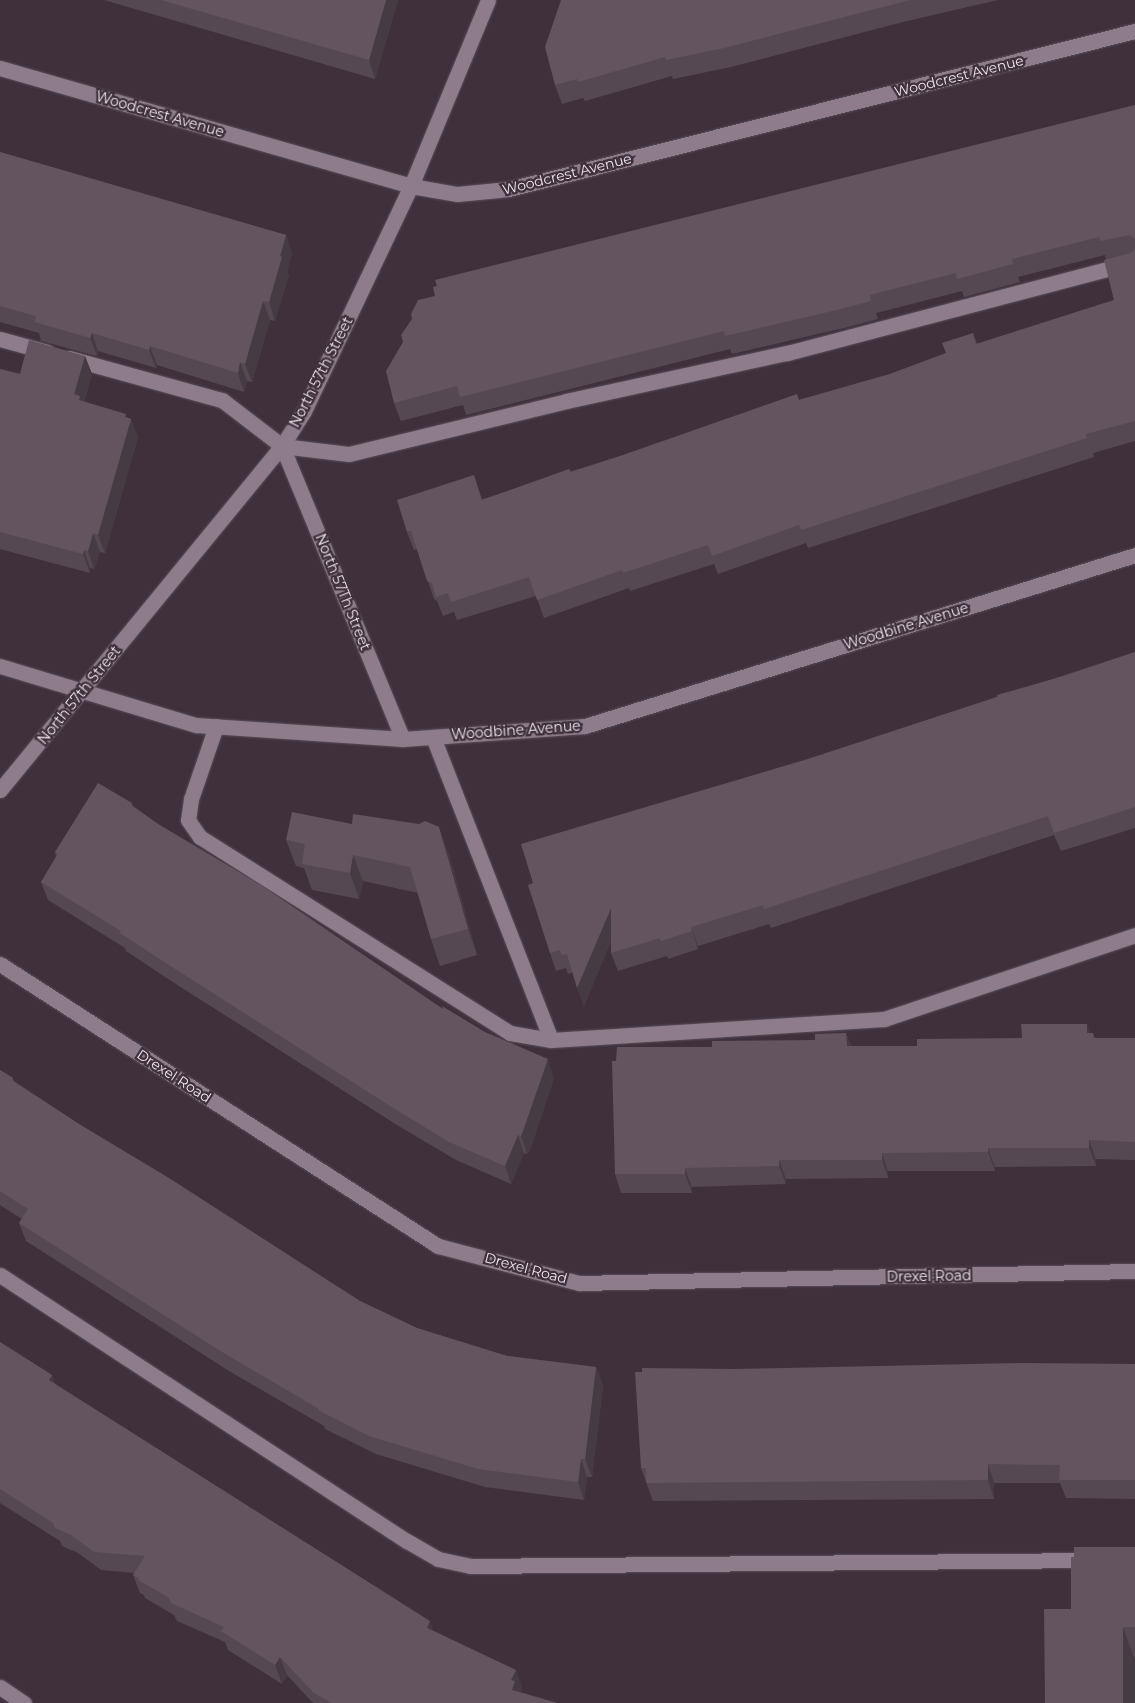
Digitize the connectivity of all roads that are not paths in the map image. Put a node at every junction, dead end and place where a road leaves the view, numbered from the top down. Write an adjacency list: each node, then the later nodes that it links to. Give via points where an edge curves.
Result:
1 (488, 0): 4 (street, North 57th Street)
2 (1135, 31): 4 (street, Woodcrest Avenue, via 509,189 457,194)
3 (0, 68): 4 (street, Woodcrest Avenue)
4 (411, 186): 7 (street, North 57th Street, via 304,411)
5 (1135, 262): 7 (street, via 787,353 566,401 349,454)
6 (0, 340): 7 (street, via 222,400)
7 (282, 446): 10 (street, North 57th Street); 13 (street, North 57Th Street)
8 (1135, 555): 12 (street, Woodbine Avenue, via 585,726)
9 (0, 666): 10 (street, Woodbine Avenue)
10 (83, 690): 11 (street, Woodbine Avenue, via 196,725); 14 (street, North 57th Street)
11 (216, 726): 13 (street, Woodbine Avenue); 17 (street, via 190,799 188,820 200,838 510,1033)
12 (433, 737): 13 (street, Woodbine Avenue); 17 (street)
13 (403, 739)
14 (0, 790)
15 (1135, 935): 17 (street, via 884,1019)
16 (0, 964): 18 (street, Drexel Road, via 438,1246 580,1282)
17 (551, 1040)
18 (1135, 1271)
19 (0, 1275): 20 (street, via 438,1559 470,1566)
20 (1105, 1559)
21 (0, 1688): 22 (street)
22 (24, 1703)

